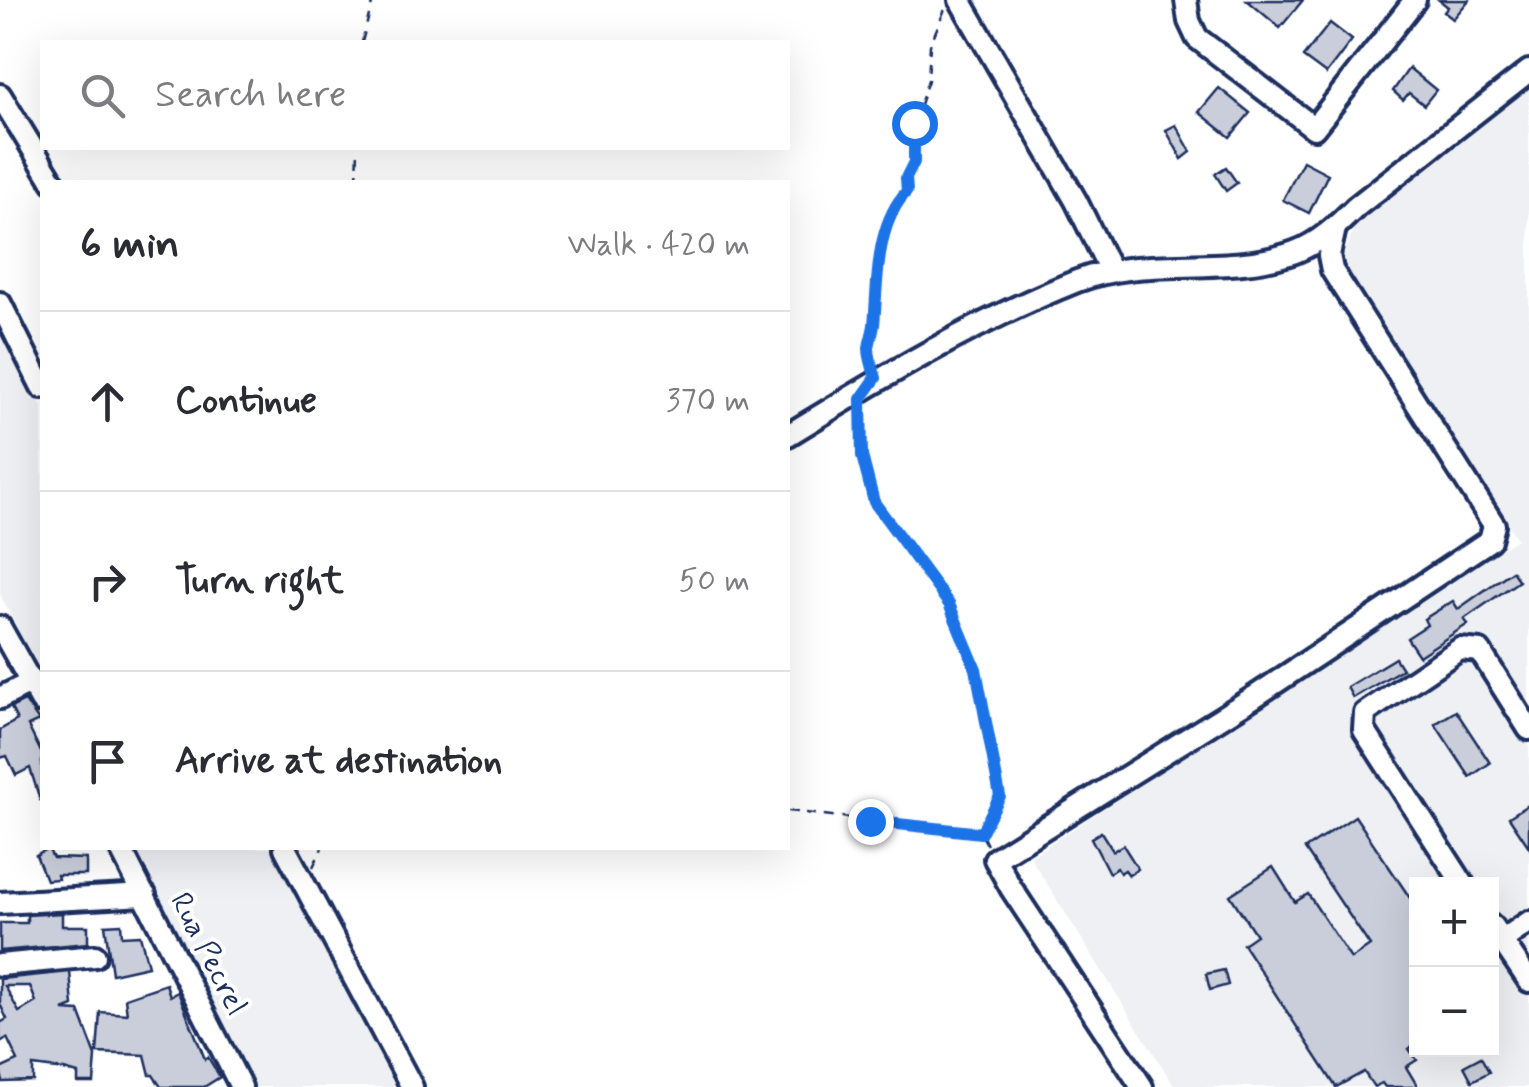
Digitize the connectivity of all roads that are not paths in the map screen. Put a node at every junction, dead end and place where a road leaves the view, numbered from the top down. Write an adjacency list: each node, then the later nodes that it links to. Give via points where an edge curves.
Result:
1 (1186, 0): 2 (street, via 1196,38 1314,128)
2 (1415, 0)
3 (958, 1): 8 (street)
4 (1529, 71): 7 (street)
5 (0, 95): 6 (street)
6 (52, 180)
7 (1335, 228): 8 (street, via 1294,252 1261,259); 30 (street, via 1332,270 1494,533 1254,697 995,859)
8 (1110, 270): 11 (street, via 932,347)
9 (0, 303): 10 (street)
10 (37, 365)
11 (790, 433)
12 (0, 627): 13 (street)
13 (32, 682): 14 (street); 15 (street)
14 (0, 698)
15 (40, 698)
16 (1529, 729): 19 (street, via 1480,652 1470,649 1460,649 1365,712 1364,730)
17 (121, 850): 20 (street, Rua Pecrel)
18 (286, 850): 29 (street)
19 (1459, 877)
20 (145, 895): 21 (street); 28 (street, Rua Pecrel)
21 (0, 903)
22 (1529, 922): 23 (street)
23 (1499, 932)
24 (1499, 937): 27 (street)
25 (95, 956): 26 (street)
26 (0, 965)
27 (1529, 980)
28 (241, 1087)
29 (412, 1087)
30 (1142, 1087)

